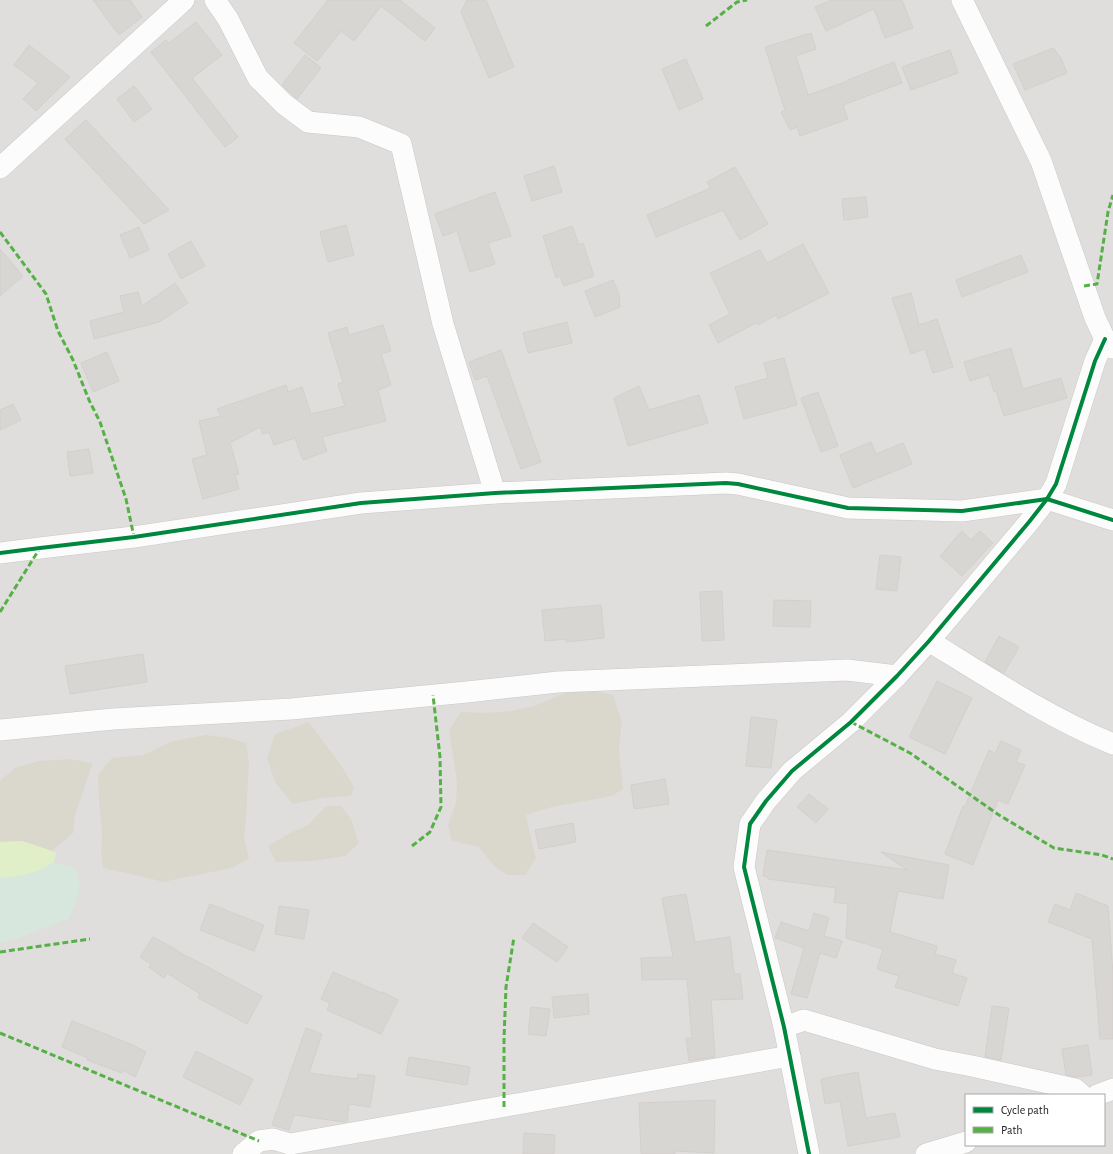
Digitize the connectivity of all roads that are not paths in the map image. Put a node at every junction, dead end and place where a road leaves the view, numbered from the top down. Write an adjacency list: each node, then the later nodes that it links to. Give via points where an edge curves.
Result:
1 (184, 0): 4 (street)
2 (215, 0): 6 (street, via 228,19 258,78 284,104 308,122 359,127 401,144 443,324)
3 (962, 0): 5 (street, via 1040,161 1095,318)
4 (0, 168)
5 (1109, 344): 7 (street, via 1095,361 1056,484)
6 (495, 493): 7 (street, via 726,483 848,508 962,511); 9 (street, via 361,503 134,538)
7 (1047, 499): 8 (street); 10 (street)
8 (1113, 520)
9 (0, 553)
10 (929, 641): 11 (street); 13 (street, via 1032,704)
11 (897, 676): 12 (street, via 847,670 558,682 291,709 113,719); 14 (street, via 851,722 792,771 750,824 744,867)
12 (0, 730)
13 (1113, 744)
14 (784, 1027): 15 (street); 17 (street, via 804,1020 935,1059 1075,1089)
15 (790, 1056): 20 (street, via 290,1144 273,1139 259,1141); 21 (street)
16 (1113, 1090): 18 (street)
17 (1081, 1094)
18 (1101, 1094)
19 (965, 1142): 22 (street)
20 (243, 1154)
21 (809, 1154)
22 (926, 1154)

